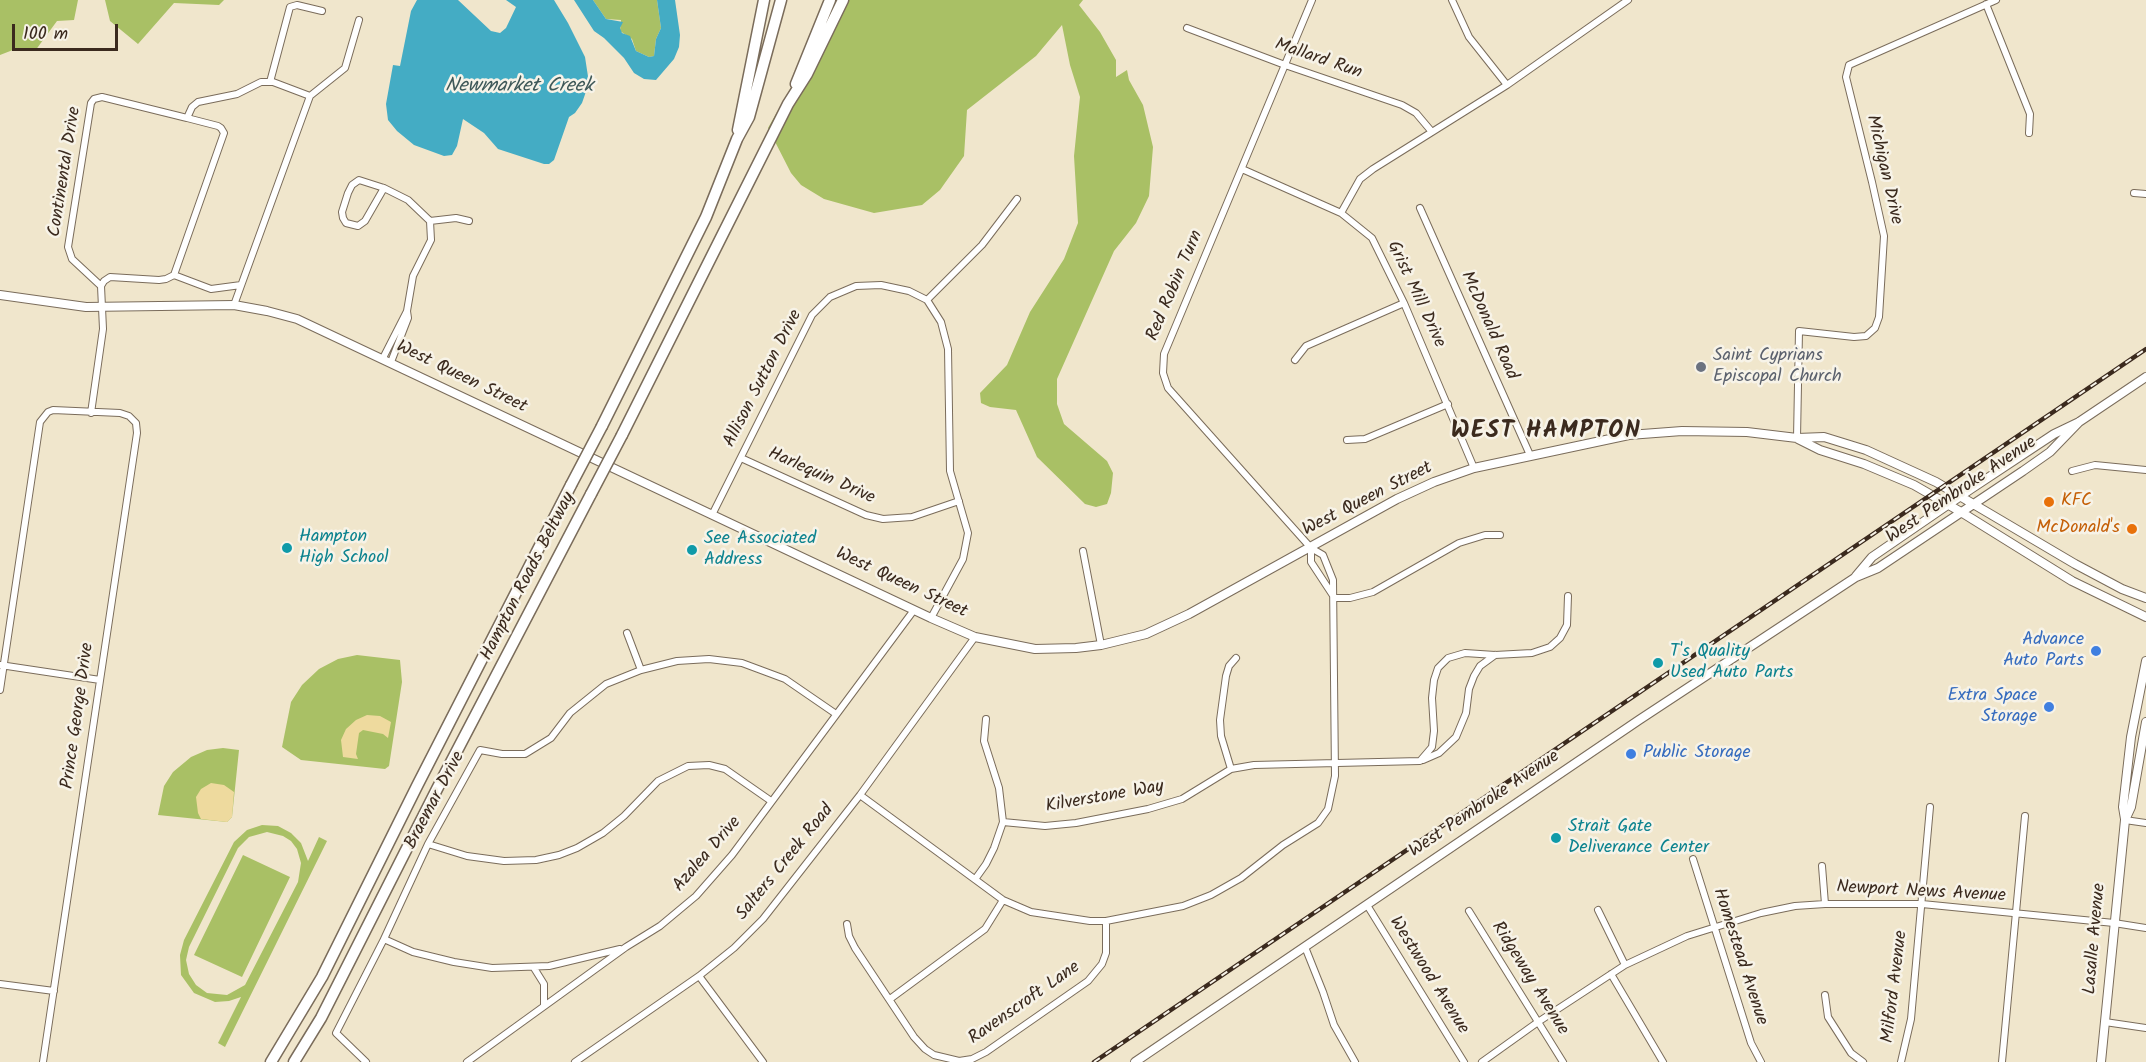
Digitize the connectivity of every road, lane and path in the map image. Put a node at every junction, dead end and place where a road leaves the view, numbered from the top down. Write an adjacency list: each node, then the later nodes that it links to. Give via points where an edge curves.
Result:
1 (764, 0): 21 (highway)
2 (781, 0): 21 (highway, via 748,117)
3 (830, 0): 17 (highway)
4 (843, 0): 17 (highway)
5 (1312, 0): 13 (street, Red Robin Turn)
6 (1452, 0): 15 (street, via 1469,37)
7 (1628, 0): 15 (street)
8 (1996, 0): 9 (street, Michigan Drive)
9 (1986, 4): 20 (street, via 2030,114); 45 (street, Michigan Drive, via 1849,64 1846,77 1884,236 1879,317 1866,336 1799,331)
10 (322, 11): 14 (street, via 290,7)
11 (359, 20): 16 (street, via 345,68)
12 (1187, 28): 13 (street, Mallard Run)
13 (1285, 65): 19 (street, Mallard Run, via 1402,105 1416,113); 22 (street, Red Robin Turn)
14 (270, 82): 16 (street); 18 (street, via 198,102)
15 (1507, 85): 19 (street)
16 (310, 96): 32 (street)
17 (788, 104): 124 (highway, Hampton Roads Beltway, bridge, via 622,435 321,1018)
18 (187, 118): 31 (street, via 218,126 224,133); 33 (street, Continental Drive, via 102,97 94,99 90,106 69,252 74,262)
19 (1431, 132): 28 (street, via 1360,179)
20 (2028, 133)
21 (737, 139): 123 (highway, Hampton Roads Beltway, bridge, via 706,217 602,426 322,977)
22 (1242, 170): 28 (street, Grist Mill Drive); 59 (street, Red Robin Turn, via 1164,354 1163,373 1168,388)
23 (384, 188): 23 (street, via 365,221 358,226 350,225 343,218 352,185 359,180); 29 (street, via 408,200)
24 (2134, 193): 25 (street)
25 (2146, 194)
26 (1017, 199): 35 (street, via 982,245)
27 (1420, 208): 47 (street, McDonald Road)
28 (1341, 213): 36 (street, Grist Mill Drive, via 1372,238)
29 (430, 221): 30 (street); 39 (street, via 431,240 413,276 408,318)
30 (469, 221)
31 (174, 275): 32 (street, via 211,289); 33 (street, via 159,280 110,277)
32 (241, 285): 37 (street)
33 (101, 286): 38 (street)
34 (0, 295): 38 (main road, West Queen Street)
35 (927, 300): 48 (street, Allison Sutton Drive, via 909,291 880,285 855,286 830,297 812,315); 53 (street, via 941,322 948,349 950,471)
36 (1404, 303): 40 (street, via 1306,346); 42 (street, Grist Mill Drive)
37 (234, 305): 38 (main road, West Queen Street); 39 (main road, West Queen Street, via 297,319)
38 (103, 307): 43 (street, via 104,328)
39 (387, 360): 57 (main road, West Queen Street)
40 (1295, 360)
41 (2146, 376): 44 (main road, West Pembroke Avenue)
42 (1448, 404): 46 (street, via 1365,440); 49 (street, Grist Mill Drive)
43 (91, 413): 74 (street, Prince George Drive, via 53,410 40,422); 76 (street, Prince George Drive, via 125,414 137,428)
44 (2079, 422): 52 (main road, West Pembroke Avenue, via 2054,434); 54 (main road, West Pembroke Avenue, via 2050,452)
45 (1797, 438): 47 (main road, West Queen Street, via 1704,430 1662,432); 52 (main road, West Queen Street, via 1824,437 1866,450); 55 (main road, West Queen Street, via 1902,479)
46 (1347, 440)
47 (1530, 455): 49 (main road, West Queen Street)
48 (741, 458): 53 (street, Harlequin Drive, via 866,515 883,519 912,517); 57 (street, Allison Sutton Drive)
49 (1474, 468): 59 (main road, West Queen Street, via 1397,499)
50 (2146, 470): 51 (street, via 2095,465)
51 (2072, 471)
52 (1960, 496): 54 (main road, West Queen Street); 55 (main road, West Pembroke Avenue)
53 (959, 501): 67 (street, via 968,533 963,560)
54 (1974, 504): 56 (main road, West Pembroke Avenue); 64 (main road, West Queen Street, via 2100,578)
55 (1948, 505): 56 (main road, West Queen Street); 61 (main road, West Pembroke Avenue, via 1872,557)
56 (1961, 512): 61 (main road, West Pembroke Avenue, via 1878,568); 66 (main road, West Queen Street, via 2072,581)
57 (712, 515): 65 (main road, West Queen Street)
58 (1500, 535): 63 (street, via 1459,543 1373,592)
59 (1311, 548): 63 (street, via 1311,562); 63 (street, Red Robin Turn, via 1323,555); 70 (main road, West Queen Street, via 1167,625 1138,637)
60 (1083, 551): 70 (street)
61 (1856, 577): 98 (main road, West Pembroke Avenue)
62 (1568, 596): 71 (street, via 1567,625 1550,647 1532,653)
63 (1335, 598): 82 (street, Red Robin Turn)
64 (2146, 598)
65 (914, 610): 67 (main road, West Queen Street); 78 (street, Azalea Drive)
66 (2146, 617)
67 (930, 618): 69 (main road, West Queen Street)
68 (627, 633): 75 (street)
69 (975, 637): 70 (main road, West Queen Street, via 1035,649); 84 (street, Salters Creek Road)
70 (1101, 645)
71 (1495, 655): 81 (street, Kilverstone Way, via 1474,676 1456,737 1439,753); 81 (street, via 1465,653 1448,658 1438,668 1432,698 1432,747)
72 (1236, 658): 83 (street, via 1226,676 1220,720)
73 (2146, 661): 88 (main road, Lasalle Avenue, via 2131,737)
74 (2, 665): 76 (street); 77 (street, Prince George Drive)
75 (641, 670): 78 (street, Braemar Drive, via 677,661 710,659 742,663 785,679); 91 (street, Braemar Drive, via 606,684 570,713 551,738 525,754 480,750)
76 (100, 680): 115 (street, Prince George Drive)
77 (0, 690)
78 (836, 714): 85 (street, Azalea Drive)
79 (986, 719): 89 (street, via 984,741 999,788)
80 (2146, 722): 88 (main road, Lasalle Avenue)
81 (1420, 761): 82 (street, Kilverstone Way)
82 (1335, 763): 83 (street, Kilverstone Way); 102 (street, Red Robin Turn, via 1328,810 1318,823 1241,878 1183,906)
83 (1232, 769): 89 (street, Kilverstone Way, via 1182,799 1148,809 1045,826)
84 (860, 795): 94 (street, Red Robin Turn); 113 (street, Salters Creek Road, via 763,919)
85 (771, 801): 91 (street, via 725,770 709,765 688,766 658,781 603,833 559,855 504,861 467,856); 108 (street, Azalea Drive, via 696,896 660,926)
86 (1930, 807): 97 (street, Milford Avenue)
87 (2025, 816): 101 (street)
88 (2125, 820): 90 (street); 103 (main road, Lasalle Avenue)
89 (1003, 822): 94 (street, via 994,848)
90 (2146, 823)
91 (428, 844): 107 (street, Braemar Drive)
92 (1693, 859): 105 (street, Homestead Avenue)
93 (1822, 866): 96 (street)
94 (976, 878): 95 (street, Red Robin Turn)
95 (1003, 900): 102 (street, Red Robin Turn, via 1030,912 1064,919); 117 (street, via 985,929)
96 (1825, 904): 97 (street, Newport News Avenue); 105 (street, Newport News Avenue, via 1761,912)
97 (1922, 904): 101 (street, Newport News Avenue); 137 (street, Milford Avenue, via 1911,1019)
98 (1367, 905): 109 (main road, West Pembroke Avenue); 131 (street, Westwood Avenue)
99 (1598, 910): 110 (street)
100 (1469, 911): 119 (street, Ridgeway Avenue)
101 (2016, 913): 103 (street, Newport News Avenue); 138 (street)
102 (1106, 921): 117 (street, Ravenscroft Lane, via 1106,953 1088,981 972,1059 946,1059 925,1049)
103 (2114, 923): 106 (street, Newport News Avenue); 120 (main road, Lasalle Avenue)
104 (847, 924): 117 (street, Ravenscroft Lane, via 855,948)
105 (1713, 926): 110 (street, Newport News Avenue); 135 (street, Homestead Avenue, via 1751,1043)
106 (2146, 927)
107 (384, 939): 111 (street, via 413,952 464,964); 125 (street, Braemar Drive, via 336,1033)
108 (626, 947): 111 (street); 118 (street, Azalea Drive)
109 (1305, 947): 129 (main road, West Pembroke Avenue); 130 (street, via 1334,1025)
110 (1625, 965): 112 (street, Newport News Avenue)
111 (534, 968): 118 (street, via 544,984)
112 (1611, 974): 119 (street, Newport News Avenue); 134 (street)
113 (699, 976): 127 (street, Salters Creek Road); 128 (street)
114 (0, 984): 115 (street)
115 (54, 992): 122 (street, Prince George Drive)
116 (1825, 995): 136 (street, via 1828,1017 1851,1053)
117 (890, 999)
118 (544, 1006): 126 (street, Azalea Drive)
119 (1538, 1022): 132 (street, Newport News Avenue); 133 (street, Ridgeway Avenue)
120 (2105, 1022): 121 (street); 139 (main road, Lasalle Avenue)
121 (2146, 1028)
122 (43, 1062)
123 (271, 1062)
124 (294, 1062)
125 (366, 1062)
126 (467, 1062)
127 (575, 1062)
128 (763, 1062)
129 (1135, 1062)
130 (1355, 1062)
131 (1464, 1062)
132 (1482, 1062)
133 (1563, 1062)
134 (1663, 1062)
135 (1761, 1062)
136 (1863, 1062)
137 (1901, 1062)
138 (2002, 1062)
139 (2101, 1062)

